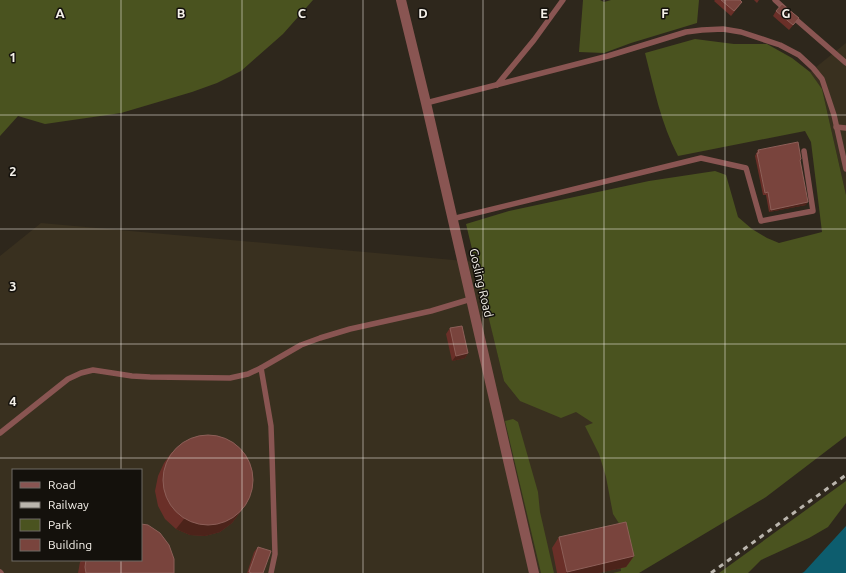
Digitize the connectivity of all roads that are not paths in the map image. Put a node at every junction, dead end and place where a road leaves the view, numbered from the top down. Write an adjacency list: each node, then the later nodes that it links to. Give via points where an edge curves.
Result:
1 (401, 0): 6 (street, Gosling Road)
2 (563, 0): 5 (lane)
3 (775, 0): 4 (lane)
4 (846, 63)
5 (497, 85): 6 (lane); 7 (lane, via 608,56 686,32 723,29 780,45 799,55 814,68 822,79)
6 (426, 103): 11 (street, Gosling Road)
7 (836, 127): 8 (lane); 10 (lane)
8 (846, 128)
9 (804, 151): 11 (lane, via 813,211 761,221 746,168 701,158)
10 (846, 168)
11 (452, 219): 12 (street, Gosling Road)
12 (471, 299): 13 (lane, via 320,338 301,345); 16 (street, Gosling Road)
13 (261, 368): 14 (lane, via 230,378 138,377 92,370 68,379); 15 (lane, via 271,426 275,554)
14 (0, 433)
15 (271, 573)
16 (534, 573)

